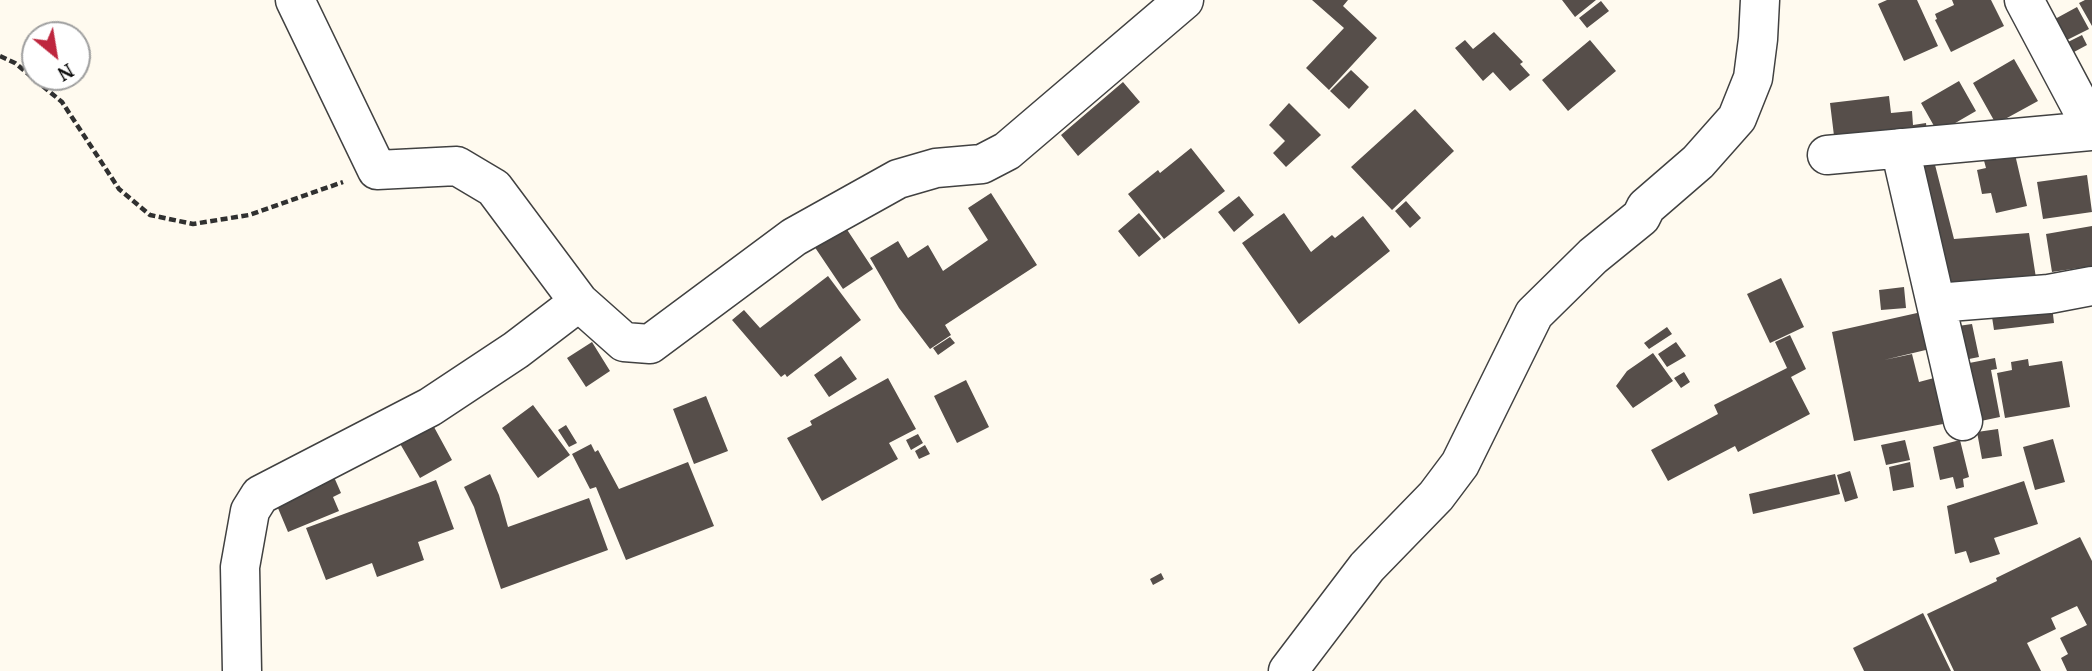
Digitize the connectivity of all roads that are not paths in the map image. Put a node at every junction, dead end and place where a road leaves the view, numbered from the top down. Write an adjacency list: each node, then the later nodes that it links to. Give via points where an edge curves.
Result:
1 (295, 0): 9 (street, via 377,170 457,166 494,188)
2 (1184, 0): 9 (street, via 1007,151 982,164 936,168 898,179 794,237 650,344 624,342)
3 (1760, 0): 13 (street, via 1753,78 1737,118 1699,162 1534,314 1460,464 1436,496 1367,567)
4 (2024, 0): 5 (street)
5 (2092, 130): 6 (street)
6 (1900, 148): 7 (street); 10 (street)
7 (1828, 155)
8 (2092, 286): 10 (street)
9 (579, 302): 12 (street, via 430,407 260,495 250,511 240,567)
10 (1936, 303): 11 (street)
11 (1964, 421)
12 (242, 671)
13 (1288, 671)

